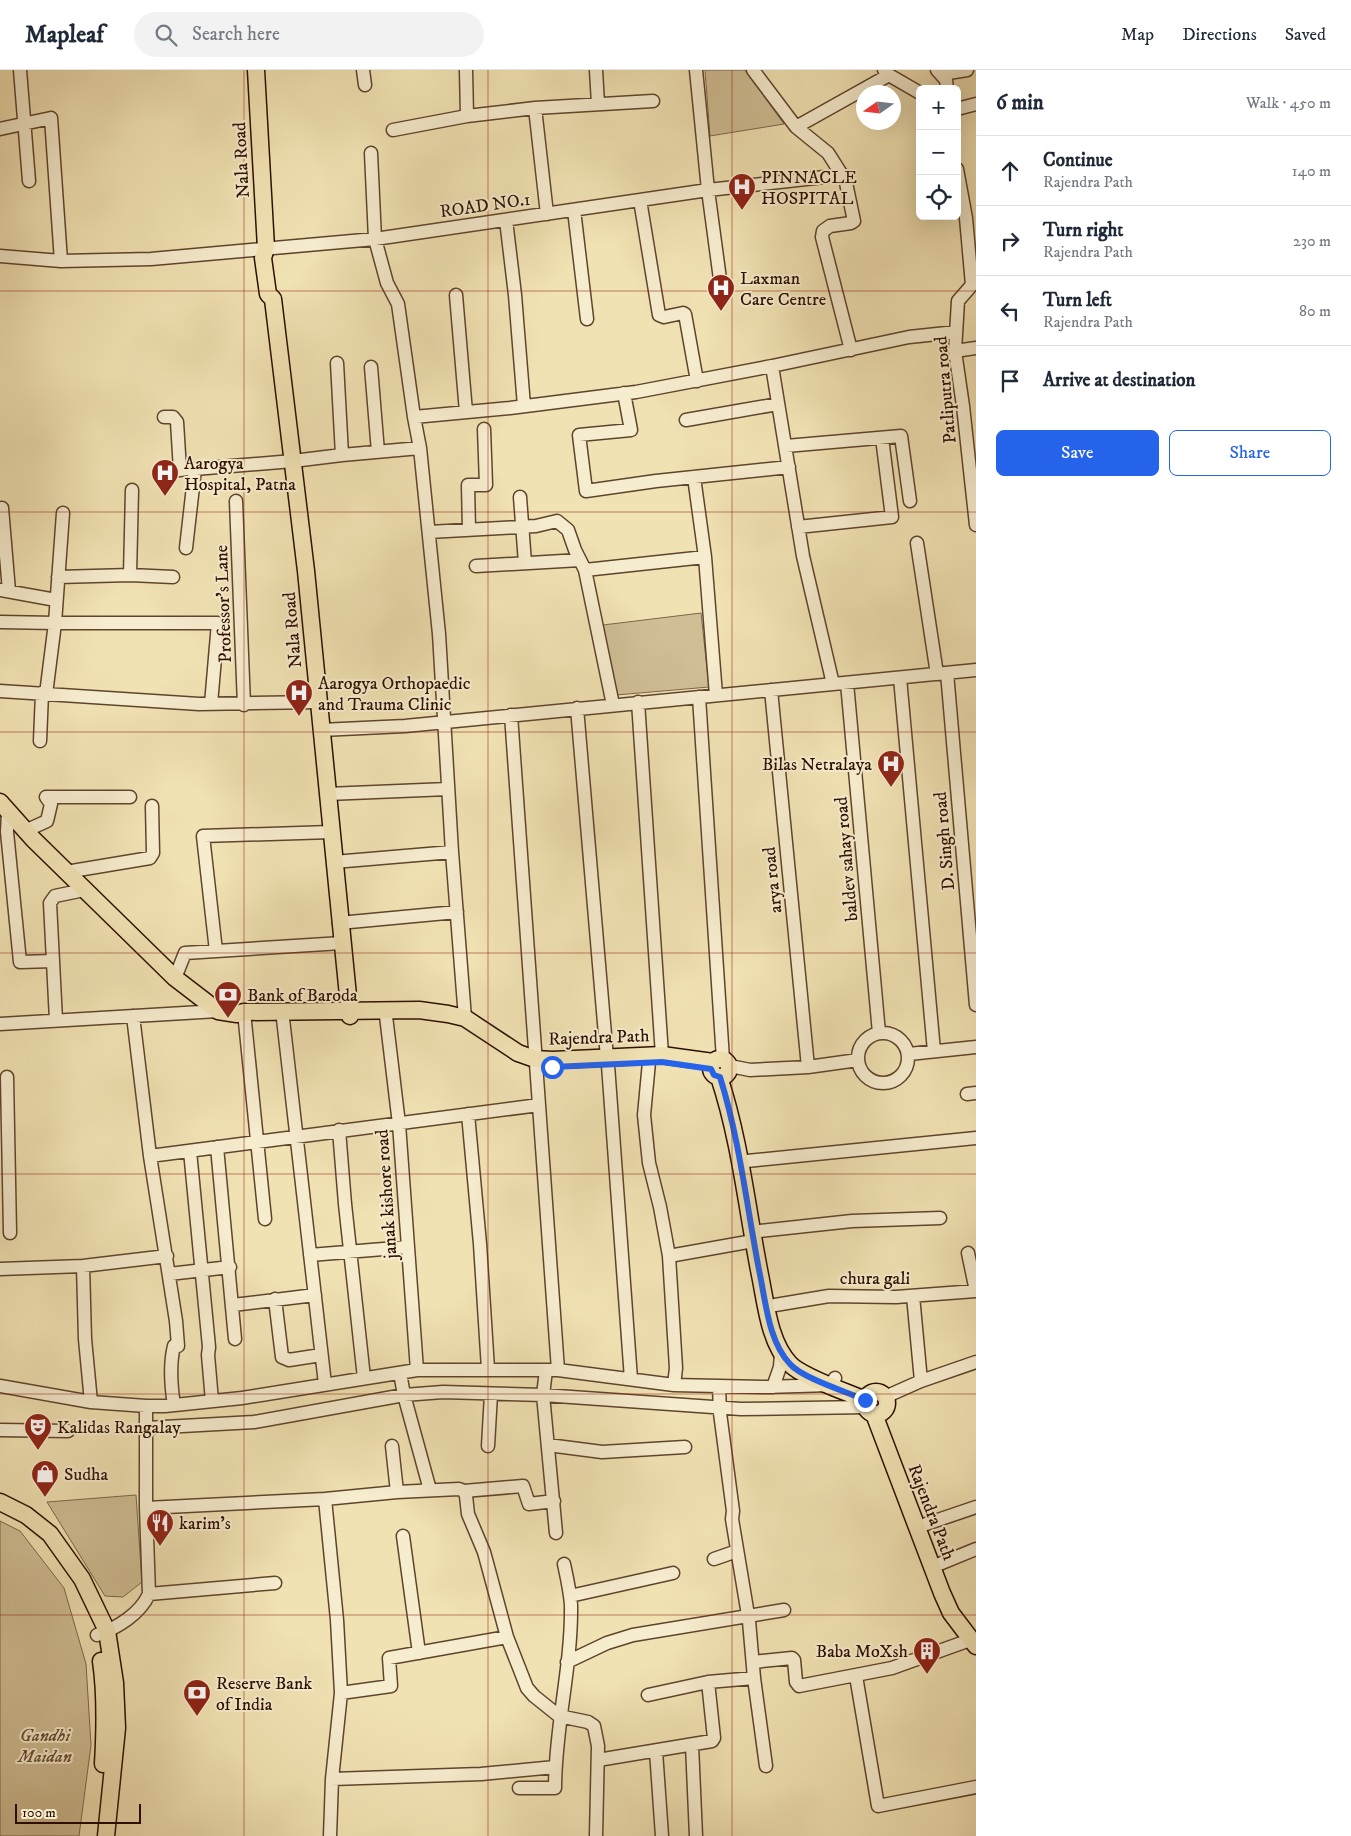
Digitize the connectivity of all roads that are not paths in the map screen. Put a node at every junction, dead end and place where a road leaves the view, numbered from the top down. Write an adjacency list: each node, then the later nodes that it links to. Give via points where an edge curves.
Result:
1 (20, 70): 20 (street)
2 (256, 70): 35 (main road, Nala Road)
3 (363, 70): 11 (street)
4 (466, 70): 19 (street)
5 (596, 70): 15 (street)
6 (696, 70): 28 (street)
7 (753, 70): 21 (street)
8 (959, 71): 10 (street)
9 (886, 72): 13 (street); 21 (street)
10 (940, 72): 12 (street)
11 (365, 85)
12 (947, 85)
13 (916, 91)
14 (652, 100): 15 (street)
15 (598, 104): 17 (street)
16 (976, 104): 18 (street)
17 (535, 108): 19 (street); 31 (street)
18 (961, 108)
19 (467, 116): 23 (street)
20 (25, 124): 22 (street); 27 (street); 37 (street, via 51,118)
21 (796, 127): 25 (street, via 828,153)
22 (0, 129)
23 (393, 130)
24 (372, 153): 33 (street)
25 (842, 175): 28 (street, ROAD NO.1); 43 (street, via 854,221 830,226 823,231 822,237)
26 (958, 175): 34 (street, Patliputra road)
27 (29, 181)
28 (708, 190): 29 (street, ROAD NO.1); 38 (street)
29 (640, 200): 30 (street, ROAD NO.1); 48 (street, via 659,314 664,317 685,314)
30 (574, 210): 31 (street, ROAD NO.1); 40 (street)
31 (547, 214): 32 (street, ROAD NO.1)
32 (506, 220): 33 (street, ROAD NO.1); 51 (street)
33 (375, 239): 35 (street, ROAD NO.1); 54 (street, via 398,304)
34 (972, 247): 41 (street, Patliputra road, via 972,285 958,300)
35 (266, 248): 37 (street, ROAD NO.1, via 150,259); 62 (main road, Nala Road, via 272,256 276,293 273,300)
36 (0, 256): 37 (street, ROAD NO.1)
37 (61, 261)
38 (722, 294)
39 (456, 295): 52 (street)
40 (587, 319)
41 (956, 332): 43 (street, via 910,337); 44 (street, Patliputra road)
42 (976, 348): 44 (street)
43 (851, 350): 46 (street)
44 (955, 350): 74 (street, Patliputra road)
45 (337, 363): 61 (street)
46 (772, 366): 48 (street); 50 (street)
47 (371, 368): 60 (street)
48 (697, 381): 49 (street)
49 (624, 393): 51 (street); 67 (street, via 631,430 579,435 586,492)
50 (778, 404): 55 (street); 58 (street)
51 (524, 406): 52 (street)
52 (466, 412): 54 (street)
53 (164, 416): 65 (street, via 173,417 177,422)
54 (414, 417): 59 (street)
55 (686, 420)
56 (484, 429): 77 (street, via 486,485 468,485)
57 (882, 438): 58 (street); 71 (street, via 902,436); 76 (street, via 892,517)
58 (786, 446): 63 (street)
59 (420, 448): 60 (street); 78 (street)
60 (378, 452): 61 (street)
61 (342, 455): 62 (street)
62 (293, 461): 64 (street); 102 (main road, Nala Road)
63 (789, 467): 67 (street); 76 (street)
64 (195, 469): 65 (street); 80 (street)
65 (180, 470): 66 (street)
66 (163, 472)
67 (694, 477): 81 (street)
68 (132, 490): 85 (street)
69 (520, 497): 75 (street)
70 (236, 501): 105 (street, Professor's Lane)
71 (910, 501)
72 (2, 508): 88 (street)
73 (63, 513): 86 (street)
74 (976, 525)
75 (523, 526): 77 (street); 82 (street); 83 (street, via 557,521 568,530)
76 (798, 527): 96 (street)
77 (469, 530): 78 (street)
78 (429, 532): 109 (street)
79 (917, 543): 93 (street, D. Singh road)
80 (186, 548)
81 (704, 557): 83 (street); 100 (street)
82 (525, 563): 83 (street); 84 (street)
83 (582, 565): 106 (street)
84 (476, 566)
85 (130, 575): 86 (street); 87 (street)
86 (58, 577): 89 (street)
87 (173, 577)
88 (4, 591): 89 (street)
89 (56, 600): 91 (street)
90 (0, 622): 91 (street)
91 (55, 623): 99 (street); 104 (street, via 218,623)
92 (976, 670): 93 (street)
93 (942, 674): 94 (street); 129 (street, D. Singh road)
94 (900, 678): 95 (street); 142 (street)
95 (847, 683): 96 (street); 140 (street, baldev sahay road)
96 (833, 684): 98 (street)
97 (0, 690): 99 (street)
98 (771, 690): 100 (street); 148 (street, arya road)
99 (44, 693): 104 (street); 111 (street)
100 (716, 695): 101 (street)
101 (699, 697): 103 (street); 149 (street)
102 (318, 702): 105 (street); 110 (main road, Nala Road)
103 (638, 702): 106 (street); 144 (street)
104 (211, 704): 105 (street)
105 (244, 705)
106 (612, 705): 107 (street)
107 (578, 708): 108 (street); 146 (street)
108 (511, 715): 109 (street); 147 (street)
109 (444, 722): 110 (street); 112 (street)
110 (321, 730): 113 (main road, Nala Road)
111 (40, 741)
112 (448, 789): 113 (street); 119 (street)
113 (327, 794): 118 (main road, Nala Road)
114 (130, 798): 117 (street, via 46,796 51,804 47,821)
115 (4, 806): 117 (main road); 127 (street, via 20,962)
116 (152, 806): 121 (street, via 153,853 150,858)
117 (26, 831): 121 (main road)
118 (331, 832): 120 (main road, Nala Road); 126 (street, via 204,836)
119 (452, 852): 120 (street); 123 (street)
120 (334, 862): 124 (main road, Nala Road)
121 (66, 872): 122 (main road)
122 (84, 890): 127 (street, via 55,896 51,900); 128 (main road)
123 (457, 912): 124 (street); 136 (street)
124 (339, 923): 125 (main road, Nala Road)
125 (342, 943): 126 (street); 131 (main road, Nala Road)
126 (216, 951): 128 (street, via 185,953)
127 (53, 961): 138 (street)
128 (175, 978): 130 (main road)
129 (976, 1005)
130 (218, 1011): 133 (main road); 134 (street)
131 (349, 1013): 132 (main road, Rajendra Path); 133 (main road, Rajendra Path); 135 (main road, Rajendra Path); 137 (main road, Rajendra Path)
132 (419, 1013): 135 (main road, Rajendra Path); 136 (main road, Rajendra Path); 147 (main road, Rajendra Path, via 464,1025 515,1060)
133 (242, 1014): 137 (main road, Rajendra Path); 157 (street)
134 (133, 1016): 138 (street); 160 (street)
135 (386, 1016): 153 (street, janak kishore road)
136 (465, 1018): 147 (main road, Rajendra Path)
137 (283, 1019): 155 (street)
138 (56, 1020): 139 (street)
139 (0, 1024)
140 (879, 1033): 143 (street, via 895,1035); 145 (street, via 865,1040)
141 (976, 1047): 142 (street)
142 (934, 1052): 143 (street)
143 (909, 1054): 145 (street, via 900,1078 884,1084 867,1078)
144 (656, 1059): 146 (main road, Rajendra Path); 149 (main road, Rajendra Path); 172 (street, via 644,1115 649,1163)
145 (858, 1060): 148 (street)
146 (608, 1061): 147 (main road, Rajendra Path); 193 (street)
147 (536, 1062): 151 (street)
148 (808, 1067): 149 (street)
149 (720, 1068): 161 (main road, via 737,1109); 166 (main road)
150 (7, 1077): 162 (street)
151 (539, 1105): 152 (street); 190 (street)
152 (468, 1114): 153 (street); 188 (street)
153 (399, 1124): 154 (street); 167 (street, janak kishore road)
154 (340, 1130): 155 (street); 168 (street)
155 (297, 1137): 157 (street); 170 (street)
156 (976, 1138): 161 (street)
157 (257, 1142): 158 (street); 164 (street)
158 (218, 1147): 159 (street); 174 (street)
159 (190, 1151): 160 (street); 176 (street)
160 (150, 1156): 171 (street)
161 (747, 1161): 166 (main road)
162 (5, 1178): 165 (street)
163 (940, 1218): 166 (street, via 852,1221)
164 (265, 1219)
165 (10, 1233)
166 (756, 1236): 172 (street); 183 (main road); 185 (main road, via 773,1331)
167 (408, 1247): 168 (street); 189 (street, janak kishore road)
168 (351, 1252): 170 (street); 192 (street)
169 (968, 1253): 178 (street)
170 (310, 1255): 179 (street)
171 (167, 1256): 173 (street); 177 (street)
172 (669, 1256): 197 (street, via 676,1368)
173 (83, 1266): 175 (street); 205 (street)
174 (230, 1267): 176 (street); 182 (street)
175 (0, 1269)
176 (202, 1270): 177 (street); 204 (street)
177 (169, 1274): 207 (street, via 178,1346 174,1346 171,1362)
178 (976, 1291): 180 (street, chura gali)
179 (315, 1295): 181 (street); 186 (street)
180 (913, 1296): 183 (street, chura gali, via 829,1296); 194 (street)
181 (276, 1300): 182 (street); 186 (street, via 282,1357 289,1360)
182 (234, 1305): 184 (street)
183 (775, 1305): 195 (main road, via 788,1349 797,1360)
184 (235, 1339)
185 (781, 1353): 195 (main road, via 791,1366 804,1374); 200 (street)
186 (322, 1355): 196 (street)
187 (976, 1362): 194 (street)
188 (488, 1369): 189 (street); 190 (street)
189 (417, 1370): 191 (street)
190 (552, 1370): 193 (street); 203 (street)
191 (400, 1373): 192 (street); 202 (street)
192 (364, 1378): 196 (street)
193 (631, 1379): 197 (street)
194 (921, 1381): 206 (street)
195 (833, 1382): 200 (street); 206 (main road)
196 (325, 1384): 204 (street)
197 (674, 1384): 199 (street)
198 (0, 1386): 205 (street)
199 (719, 1386): 200 (street); 209 (street)
200 (773, 1387)
201 (491, 1394): 202 (street, via 443,1392); 203 (street); 215 (street)
202 (404, 1395): 210 (street, via 254,1422); 217 (street)
203 (543, 1395): 209 (street); 213 (street)
204 (212, 1401): 207 (street)
205 (91, 1402): 208 (street)
206 (874, 1404): 209 (street); 226 (main road, Rajendra Path); 233 (main road, Rajendra Path)
207 (174, 1405): 208 (street)
208 (146, 1406): 210 (street)
209 (720, 1408): 230 (street)
210 (146, 1428): 223 (street)
211 (0, 1430): 212 (street)
212 (68, 1431)
213 (548, 1445): 216 (street, via 602,1452); 221 (street)
214 (392, 1446): 219 (street)
215 (488, 1446)
216 (685, 1446)
217 (430, 1490): 218 (street); 219 (street)
218 (464, 1491): 221 (street, via 523,1486 529,1504); 241 (street, via 468,1514 484,1552)
219 (397, 1492): 220 (street)
220 (325, 1499): 223 (street); 249 (street)
221 (554, 1500): 227 (street)
222 (0, 1502): 240 (main road, via 26,1515 50,1534 82,1579)
223 (146, 1508): 236 (street)
224 (976, 1508): 226 (street)
225 (0, 1514): 240 (main road, via 41,1538 76,1587)
226 (926, 1524): 233 (main road, Rajendra Path)
227 (556, 1533)
228 (403, 1536): 243 (street)
229 (976, 1549): 233 (street)
230 (737, 1551): 231 (street); 239 (street)
231 (714, 1559)
232 (564, 1564): 237 (street)
233 (937, 1565): 242 (main road, Rajendra Path)
234 (673, 1573): 237 (street)
235 (274, 1583): 236 (street)
236 (149, 1594): 240 (street, via 137,1611)
237 (570, 1596): 244 (street)
238 (784, 1610): 239 (street)
239 (748, 1617): 244 (street, via 633,1635); 245 (street)
240 (102, 1633): 260 (main road, via 105,1737); 261 (main road, via 115,1683 117,1728)
241 (507, 1637): 243 (street); 251 (street, via 527,1688)
242 (974, 1639): 246 (street, via 892,1668)
243 (420, 1653): 249 (street, via 389,1658 390,1686)
244 (567, 1662): 251 (street)
245 (753, 1662): 246 (street, via 792,1658 799,1686); 247 (street)
246 (856, 1676): 258 (street, via 878,1806)
247 (754, 1678): 248 (street); 255 (street)
248 (708, 1682): 250 (street); 252 (street, via 714,1738 710,1742)
249 (341, 1693): 257 (street)
250 (648, 1695)
251 (560, 1716): 254 (street, via 594,1726); 256 (street)
252 (692, 1745): 253 (street); 265 (street)
253 (656, 1751): 254 (street); 264 (street)
254 (598, 1760): 263 (street)
255 (766, 1766)
256 (555, 1767): 257 (street, via 481,1774); 259 (street, via 555,1788)
257 (332, 1779): 262 (street)
258 (976, 1787)
259 (519, 1788)
260 (96, 1836)
261 (106, 1836)
262 (330, 1836)
263 (596, 1836)
264 (662, 1836)
265 (696, 1836)

